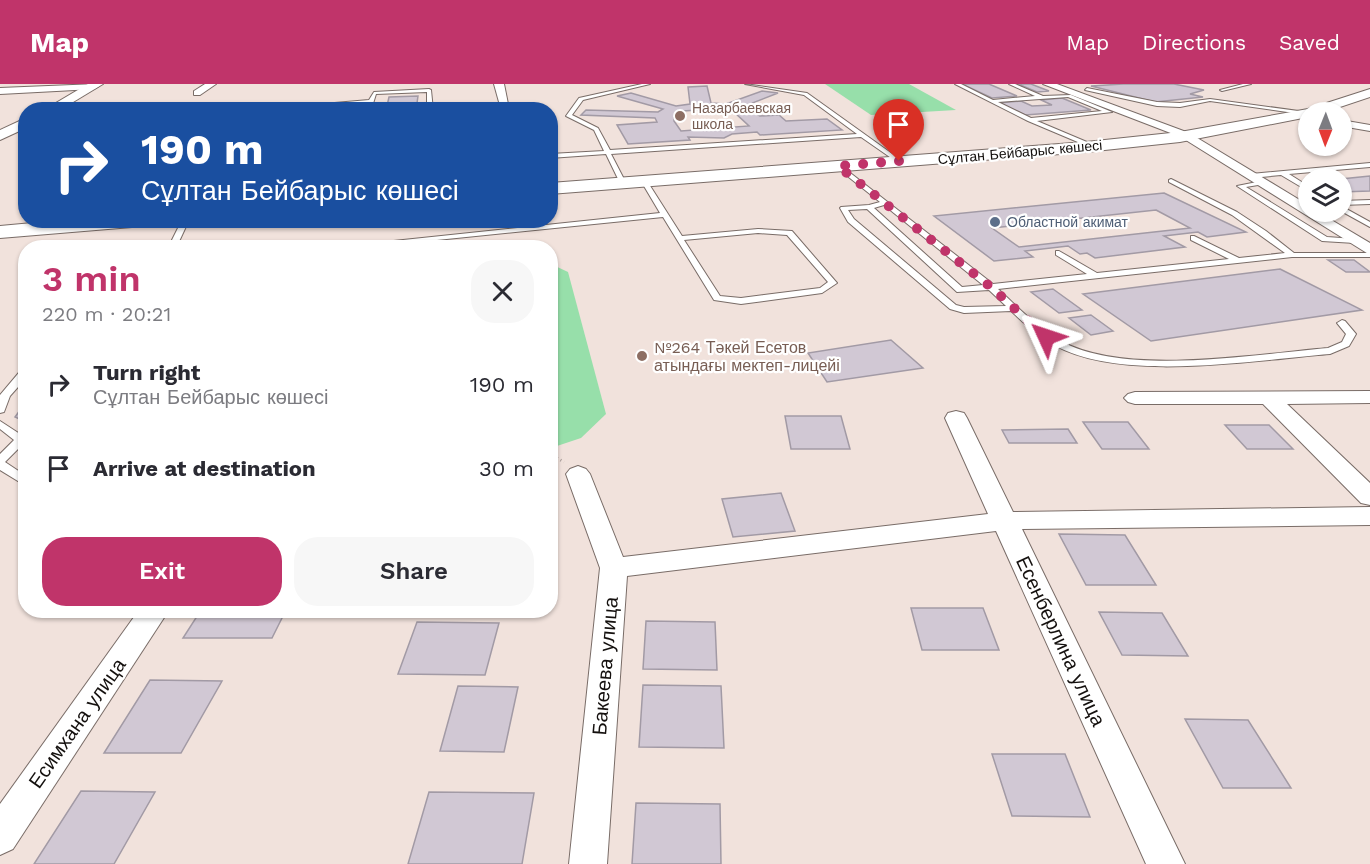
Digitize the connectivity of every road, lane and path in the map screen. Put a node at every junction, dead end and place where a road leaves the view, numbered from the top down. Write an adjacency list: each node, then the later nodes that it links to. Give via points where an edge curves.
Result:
1 (211, 84): 13 (street)
2 (498, 84): 23 (street)
3 (648, 84): 35 (lane, via 581,99 569,116 596,129)
4 (747, 84): 31 (lane, via 805,94)
5 (957, 84): 19 (lane)
6 (1011, 84): 16 (lane)
7 (1048, 84): 32 (street)
8 (1249, 84): 11 (lane)
9 (95, 85): 12 (street); 20 (street)
10 (1087, 89): 17 (lane, via 1170,105)
11 (1222, 90)
12 (0, 91)
13 (197, 93)
14 (1370, 93): 24 (main road, Сұлтан Бейбарыс көшесі)
15 (1226, 96): 17 (lane)
16 (1042, 97): 19 (lane); 27 (lane, via 1069,96 1109,112)
17 (1210, 100): 25 (lane)
18 (371, 101): 21 (lane); 22 (lane, via 374,93 429,90)
19 (992, 101): 27 (lane)
20 (64, 102)
21 (359, 102)
22 (430, 102)
23 (504, 102)
24 (1343, 102)
25 (1298, 113)
26 (1298, 116): 32 (main road, Сұлтан Бейбарыс көшесі)
27 (1030, 120): 34 (lane)
28 (1352, 125): 30 (street)
29 (18, 126): 33 (street)
30 (1370, 128)
31 (861, 135): 35 (lane); 38 (lane)
32 (1185, 135): 34 (main road, Сұлтан Бейбарыс көшесі); 42 (street)
33 (0, 136)
34 (1092, 146): 38 (main road, Сұлтан Бейбарыс көшесі)
35 (606, 148): 36 (lane); 37 (lane); 45 (lane)
36 (558, 149)
37 (558, 155)
38 (899, 161): 40 (main road, Сұлтан Бейбарыс көшесі)
39 (1370, 165): 41 (lane)
40 (838, 166): 43 (main road, Сұлтан Бейбарыс көшесі); 49 (lane)
41 (1282, 173): 42 (lane); 46 (lane)
42 (1257, 180): 50 (street); 66 (lane, via 1240,186 1325,239)
43 (644, 181): 45 (main road, Сұлтан Бейбарыс көшесі); 56 (lane)
44 (1171, 182): 69 (lane, via 1241,218)
45 (623, 183): 47 (main road, Сұлтан Бейбарыс көшесі)
46 (1298, 183)
47 (558, 188)
48 (1370, 202): 51 (lane)
49 (885, 203): 53 (lane); 72 (lane)
50 (1298, 203)
51 (1352, 203)
52 (1352, 203): 54 (lane)
53 (869, 207): 73 (lane); 75 (lane, via 843,208 851,220 953,307)
54 (1370, 207)
55 (1352, 213): 58 (lane)
56 (665, 215): 59 (lane); 63 (lane)
57 (1327, 222): 66 (street)
58 (1370, 225)
59 (558, 226)
60 (48, 228): 62 (main road)
61 (533, 228): 65 (lane)
62 (0, 232)
63 (681, 238): 63 (lane, via 758,231 789,233 833,283 822,290 752,299 717,298)
64 (1194, 238): 70 (lane)
65 (412, 240)
66 (1355, 241): 67 (street)
67 (1370, 252): 69 (lane)
68 (1059, 253): 71 (lane)
69 (1292, 255): 70 (lane)
70 (1239, 261): 71 (lane)
71 (1097, 276): 72 (lane)
72 (992, 288): 73 (lane); 74 (lane)
73 (960, 290): 75 (lane)
74 (1014, 308): 75 (lane); 76 (lane, via 1046,337 1068,349 1149,364 1330,351 1346,344 1351,334)
75 (981, 309)
76 (1342, 322)
77 (18, 379): 78 (lane)
78 (2, 395): 82 (lane)
79 (1370, 397): 81 (street)
80 (1135, 398): 81 (street)
81 (1269, 398): 90 (street)
82 (0, 410)
83 (956, 418): 92 (street, Есенберлина улица)
84 (0, 424): 85 (lane)
85 (18, 438)
86 (18, 443): 87 (lane)
87 (0, 462): 89 (lane)
88 (578, 474): 93 (street, Бакеева улица)
89 (18, 476)
90 (1370, 497)
91 (1370, 516): 92 (street)
92 (1004, 521): 93 (street); 97 (street, Есенберлина улица)
93 (614, 568): 96 (street, Бакеева улица)
94 (150, 618): 95 (street, Есимхана улица)
95 (0, 836)
96 (588, 864)
97 (1166, 864)

